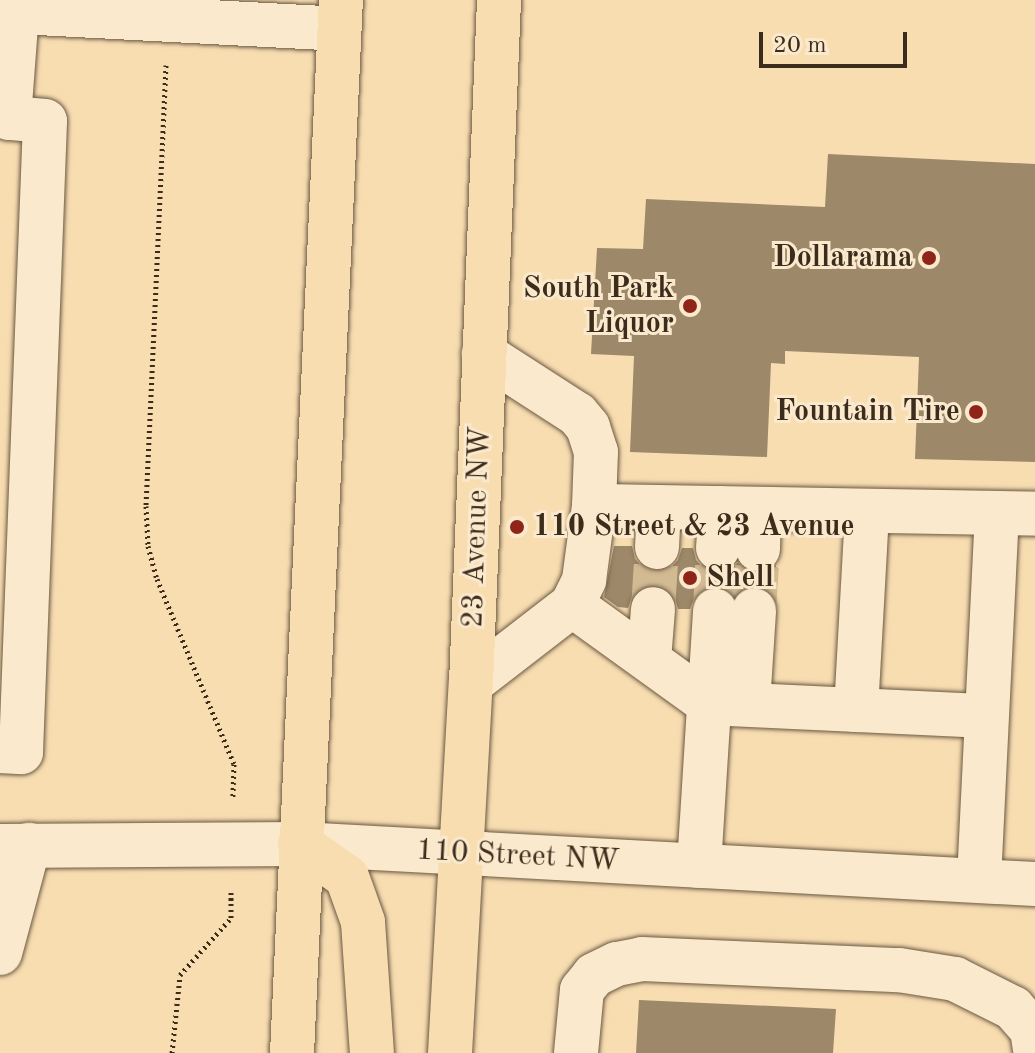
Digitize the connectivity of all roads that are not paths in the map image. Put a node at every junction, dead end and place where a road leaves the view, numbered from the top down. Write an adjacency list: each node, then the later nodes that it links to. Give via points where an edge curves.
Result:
1 (499, 0): 5 (main road, 23 Avenue NW)
2 (9, 12): 3 (street, via 168,20); 4 (street)
3 (340, 14): 22 (main road)
4 (5, 118): 6 (street, via 45,121)
5 (484, 354): 7 (street, via 577,414 588,427 596,452); 16 (main road, 23 Avenue NW)
6 (16, 460): 10 (street)
7 (594, 506): 8 (street, via 658,527 739,529); 12 (street, via 584,580)
8 (867, 511): 9 (street); 19 (street)
9 (1016, 514): 20 (street)
10 (15, 531): 11 (street)
11 (14, 590): 17 (street)
12 (572, 605): 15 (street); 16 (street)
13 (653, 609): 15 (street)
14 (734, 610): 18 (street)
15 (649, 660): 18 (street)
16 (471, 683): 24 (main road, 23 Avenue NW)
17 (12, 686): 21 (street, via 21,752)
18 (728, 703): 19 (street); 25 (street)
19 (856, 710): 20 (street)
20 (986, 716): 26 (street)
21 (0, 751)
22 (300, 844): 23 (street, 110 Street NW); 24 (street, 110 Street NW); 30 (main road); 31 (main road, via 347,877 363,922)
23 (14, 846): 28 (street)
24 (460, 854): 25 (street, 110 Street NW); 32 (main road, 23 Avenue NW)
25 (699, 866): 26 (street, 110 Street NW)
26 (979, 880): 27 (street, 110 Street NW)
27 (1035, 884)
28 (0, 953)
29 (1035, 1049): 33 (street, via 1032,1030 1013,1008 955,979 899,970 642,959 594,975 582,990)
30 (292, 1053)
31 (372, 1053)
32 (450, 1053)
33 (576, 1053)

